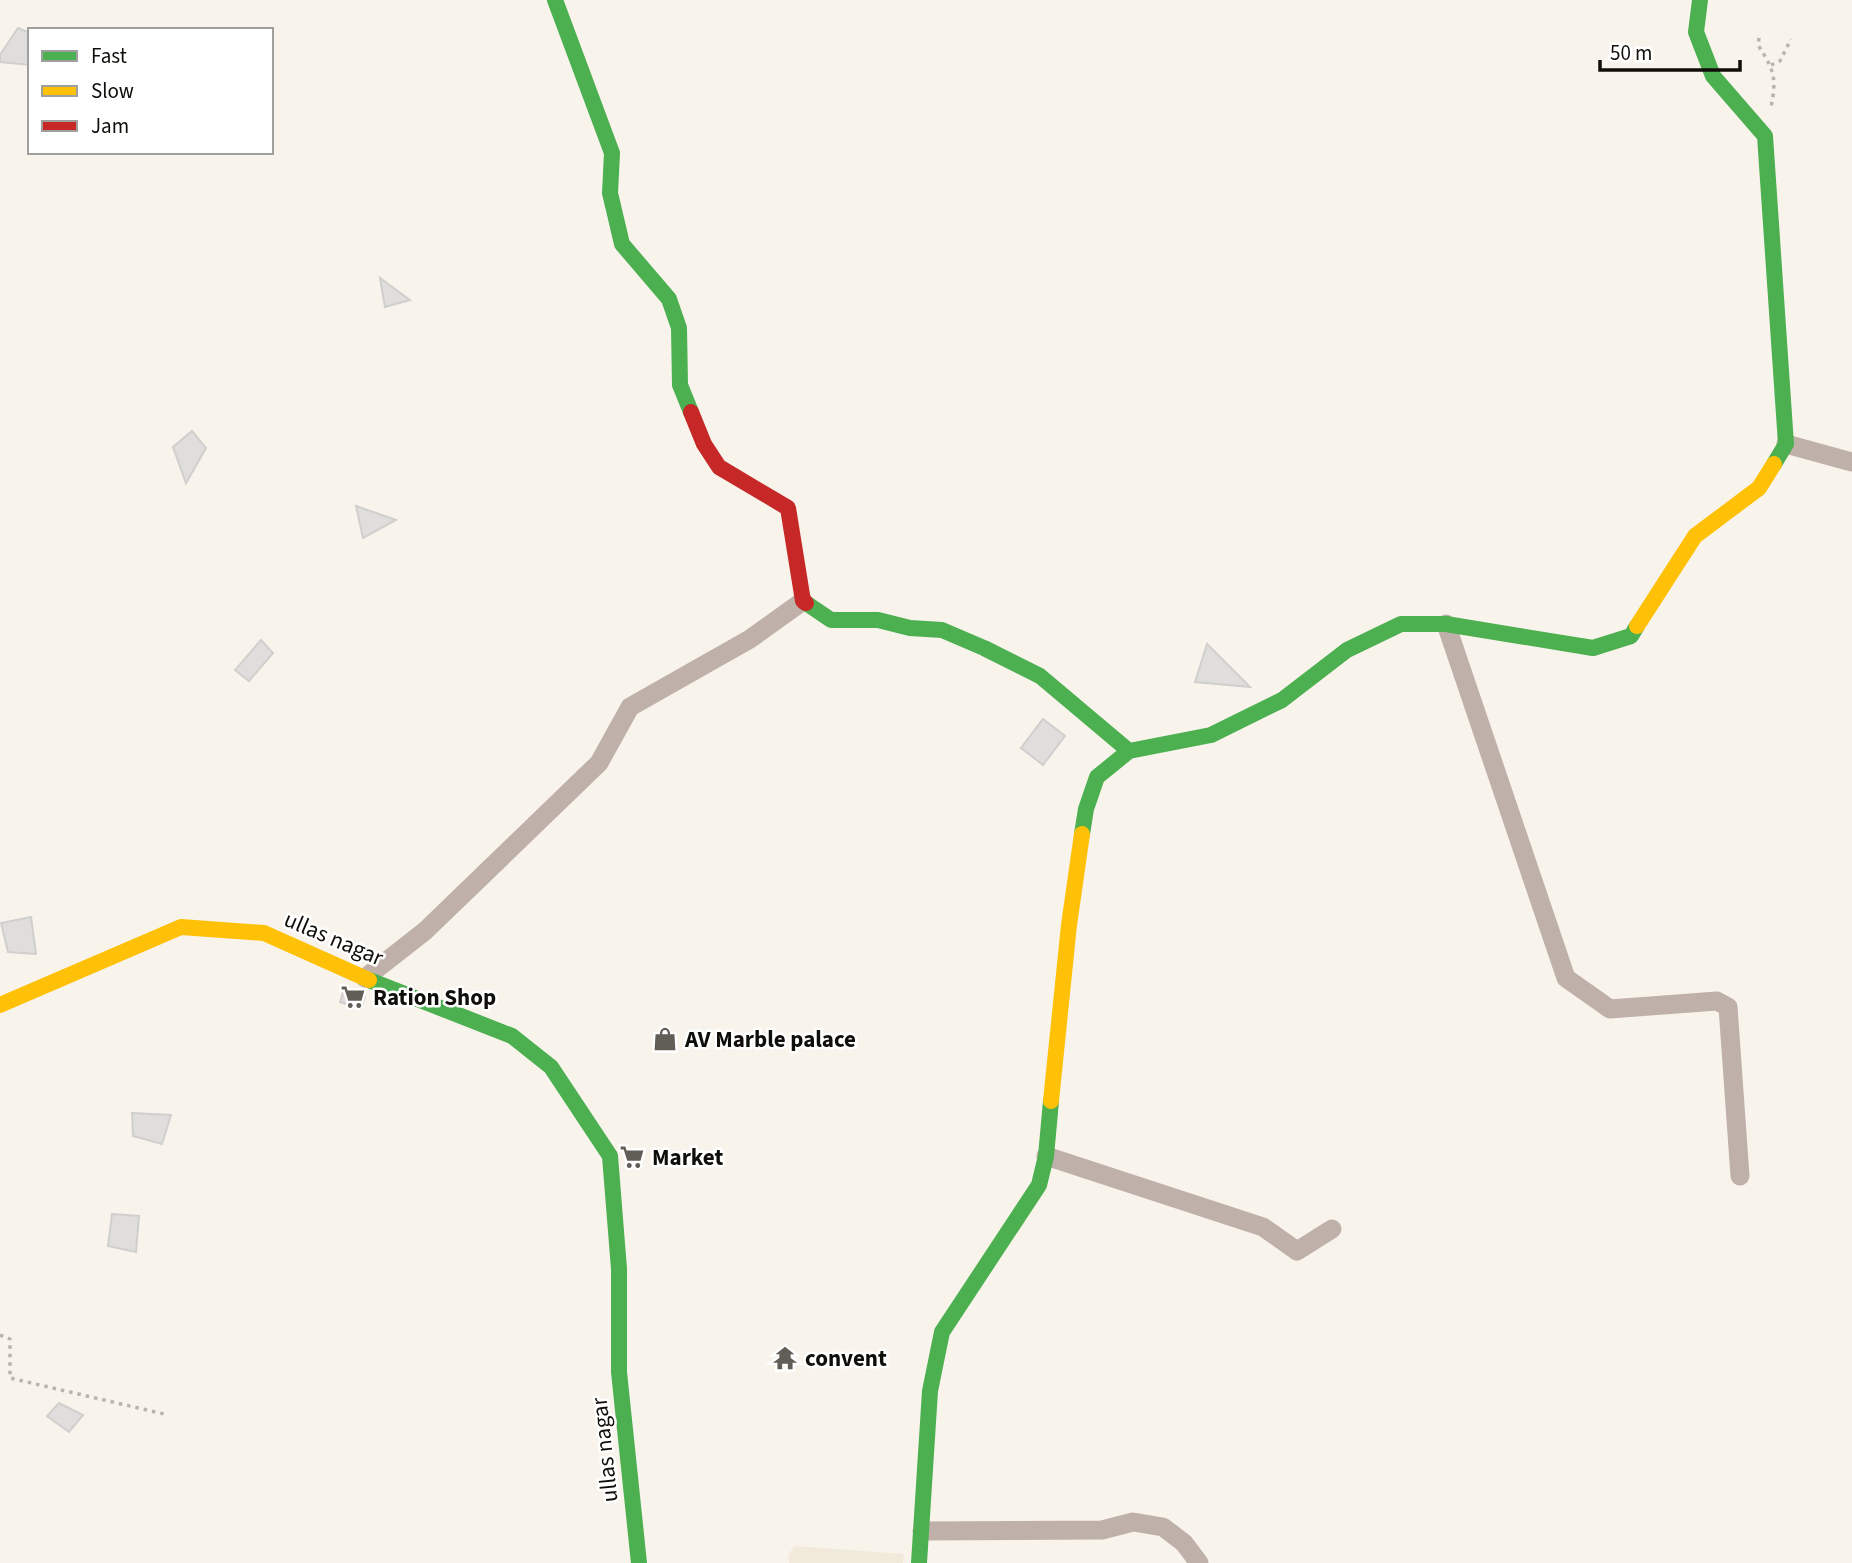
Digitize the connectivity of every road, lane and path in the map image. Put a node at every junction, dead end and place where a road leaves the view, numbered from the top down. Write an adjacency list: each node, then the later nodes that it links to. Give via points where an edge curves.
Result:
1 (555, 0): 9 (main road, via 612,153 610,193 622,244 668,299 679,328 680,385 704,444 719,467 788,508)
2 (1700, 0): 6 (main road, via 1696,32 1713,76)
3 (1759, 38): 5 (path, via 1758,46)
4 (1791, 39): 5 (path, via 1780,61)
5 (1771, 65): 6 (path, via 1777,86)
6 (1765, 136): 7 (main road)
7 (1786, 444): 8 (street); 10 (main road, via 1759,488 1695,536 1631,636 1593,648)
8 (1852, 462)
9 (803, 601): 11 (main road, via 831,620 878,620 942,630 984,648 1040,676); 12 (street, via 750,639 630,707 599,763 425,931)
10 (1446, 624): 11 (main road, via 1401,624 1347,650 1282,700 1211,735); 15 (street, via 1566,978 1610,1009 1717,1001 1728,1007)
11 (1129, 751): 14 (main road, via 1097,777 1086,809 1069,925)
12 (365, 978): 13 (main road, ullas nagar, via 264,933 181,927); 20 (main road, ullas nagar, via 512,1035 551,1067 610,1156 619,1269 619,1372)
13 (0, 1005)
14 (1046, 1156): 16 (street, via 1263,1227 1297,1251); 19 (main road, via 1039,1185 942,1332 930,1391)
15 (1740, 1176)
16 (1332, 1230)
17 (0, 1335): 18 (path, via 10,1339 10,1378)
18 (164, 1414)
19 (922, 1531): 21 (main road); 22 (street, via 1102,1530 1133,1522 1163,1527 1184,1543)
20 (639, 1563)
21 (919, 1563)
22 (1199, 1563)

